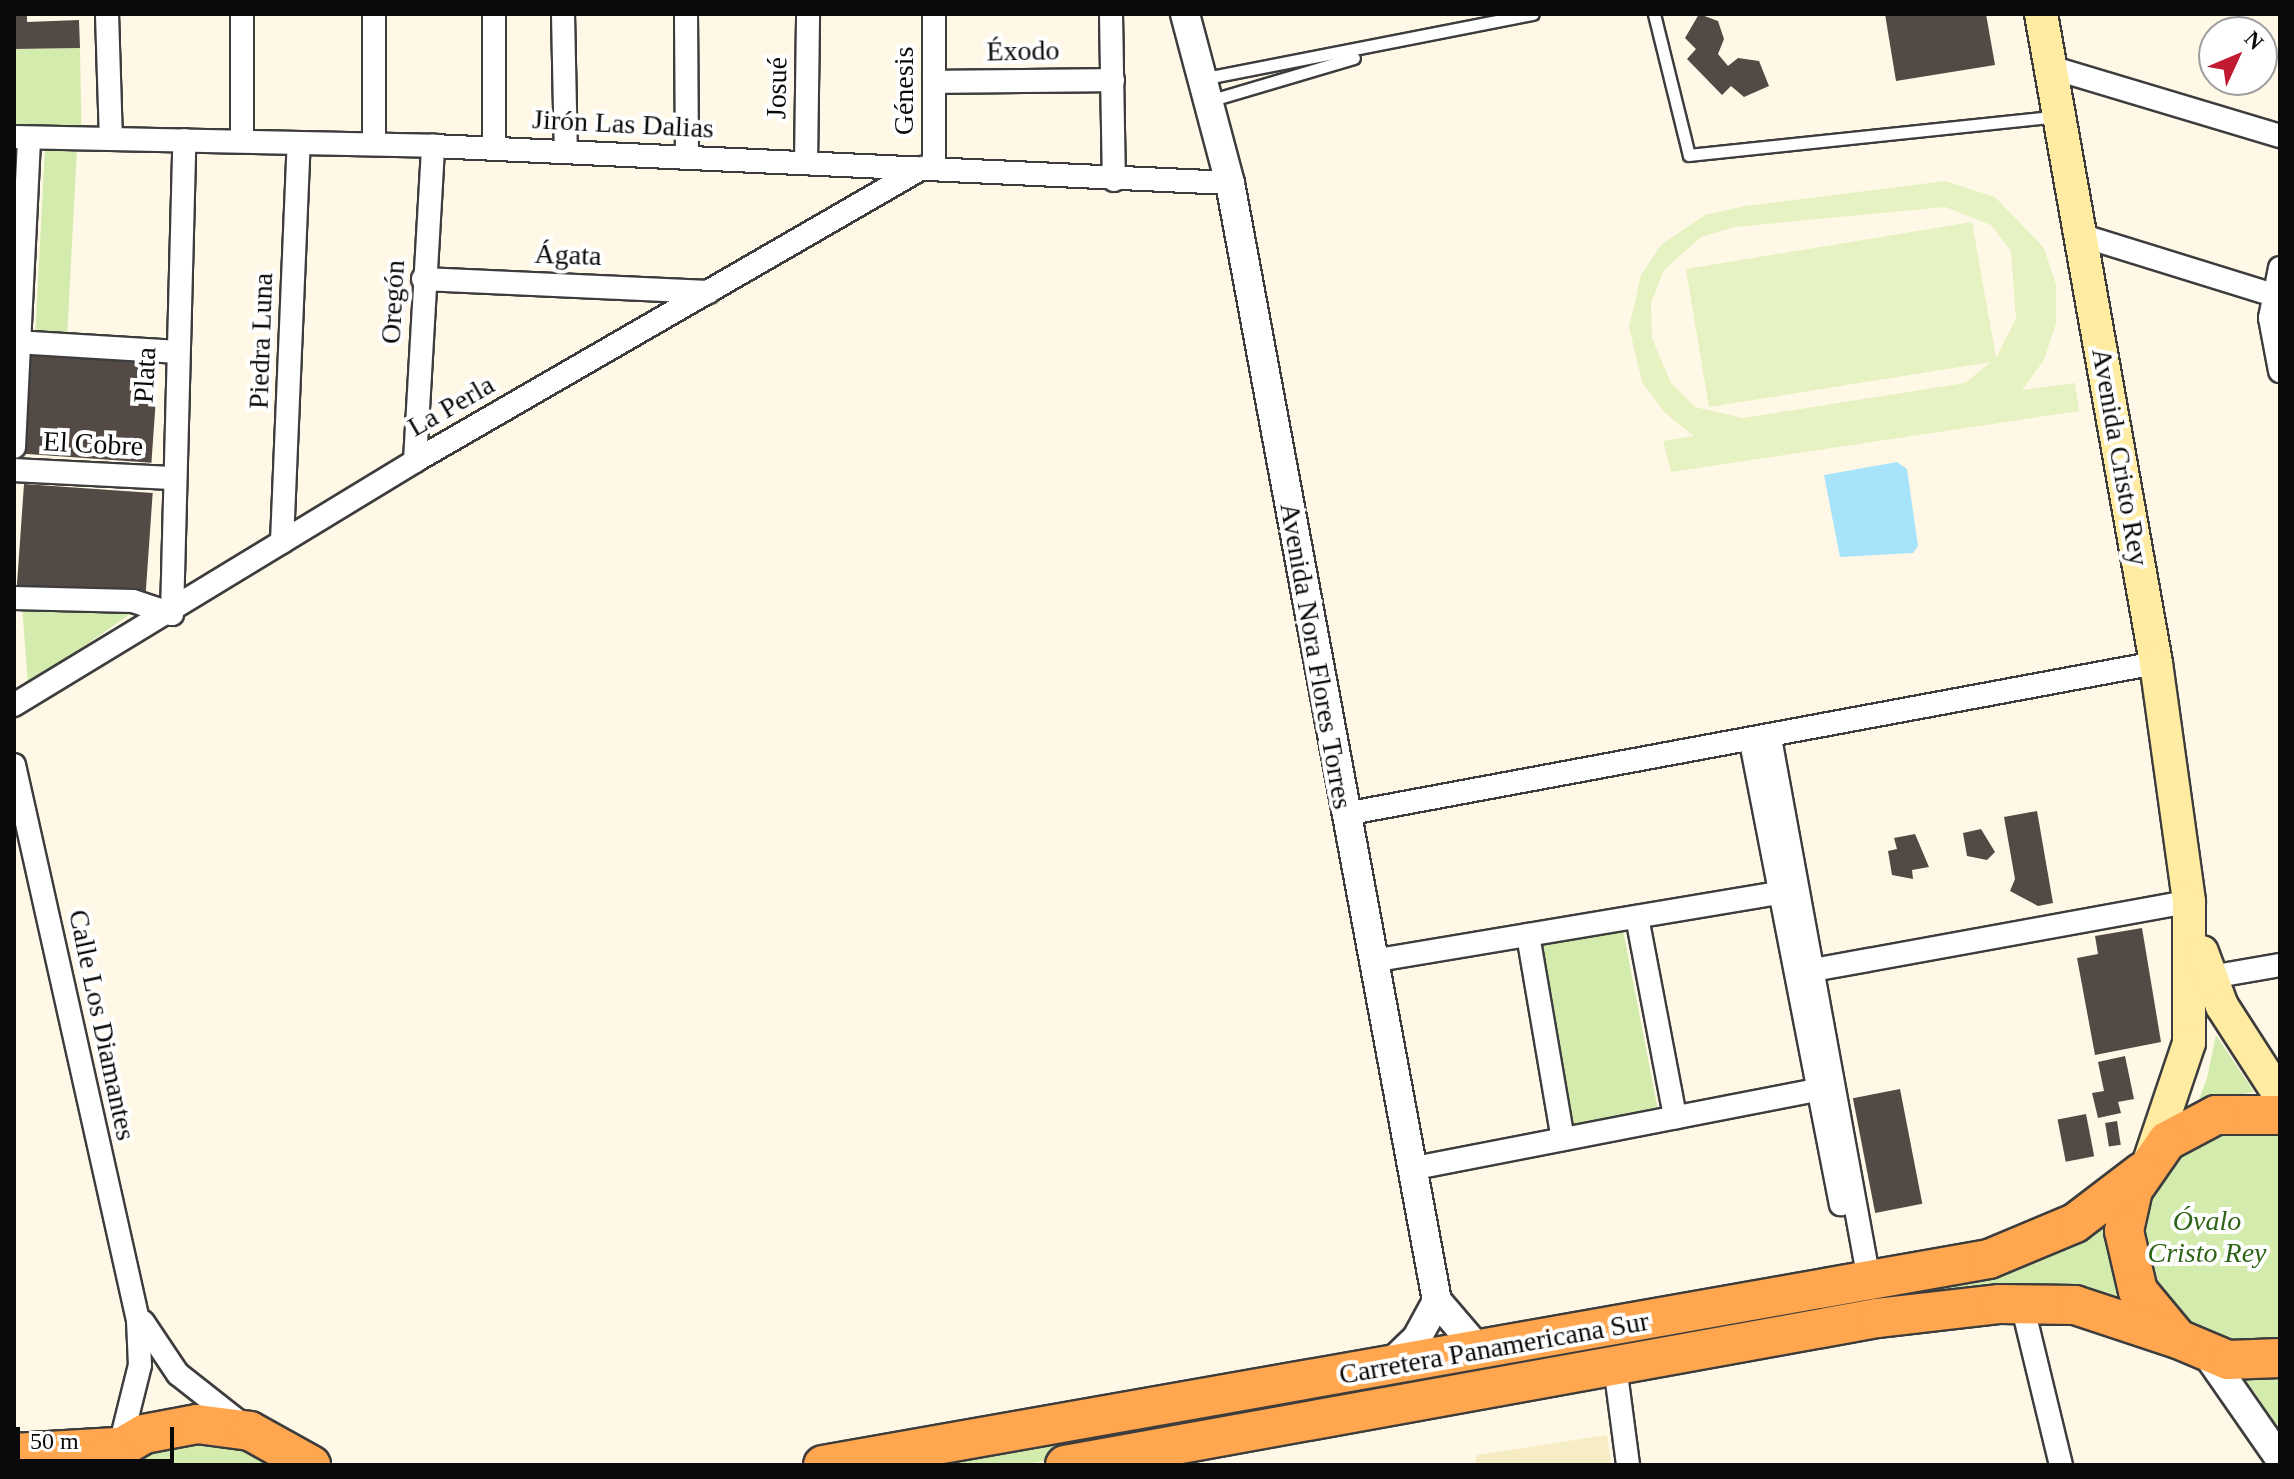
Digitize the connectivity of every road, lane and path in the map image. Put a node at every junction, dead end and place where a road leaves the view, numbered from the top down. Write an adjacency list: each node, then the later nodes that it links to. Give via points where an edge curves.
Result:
1 (107, 14): 22 (street)
2 (242, 14): 24 (street)
3 (374, 14): 26 (street)
4 (494, 14): 28 (street)
5 (563, 14): 29 (street)
6 (686, 14): 30 (street)
7 (808, 14): 31 (street, Josué)
8 (934, 14): 17 (street, Génesis)
9 (1111, 14): 16 (street)
10 (1185, 14): 18 (street, Avenida Nora Flores Torres)
11 (1533, 14): 14 (lane)
12 (1654, 14): 19 (lane, via 1689,155)
13 (2041, 14): 15 (main road, Avenida Cristo Rey)
14 (1377, 50): 18 (lane); 18 (lane)
15 (2050, 67): 19 (main road, Avenida Cristo Rey); 20 (street)
16 (1113, 80): 17 (street, Éxodo); 33 (street)
17 (934, 82): 32 (street, Génesis)
18 (1209, 89): 34 (street, Avenida Nora Flores Torres)
19 (2059, 116): 35 (main road, Avenida Cristo Rey)
20 (2280, 136)
21 (21, 137): 22 (street, Jirón Las Dalias); 40 (street)
22 (111, 139): 23 (street, Jirón Las Dalias)
23 (184, 140): 24 (street, Jirón Las Dalias); 41 (street, Plata)
24 (242, 141): 25 (street, Jirón Las Dalias)
25 (299, 143): 26 (street, Jirón Las Dalias); 47 (street, Piedra Luna)
26 (374, 144): 27 (street, Jirón Las Dalias)
27 (433, 146): 28 (street, Jirón Las Dalias); 37 (street, Oregón)
28 (494, 149): 29 (street, Jirón Las Dalias)
29 (566, 152): 30 (street, Jirón Las Dalias)
30 (687, 157): 31 (street, Jirón Las Dalias)
31 (806, 163): 32 (street, Jirón Las Dalias)
32 (928, 168): 33 (street, Jirón Las Dalias); 38 (street, La Perla)
33 (1114, 180): 34 (street, Jirón Las Dalias)
34 (1230, 183): 54 (street, Avenida Nora Flores Torres)
35 (2080, 235): 39 (street); 50 (main road, Avenida Cristo Rey)
36 (2280, 268): 39 (street)
37 (423, 279): 38 (street, Ágata); 44 (street, Oregón)
38 (709, 292): 44 (street, La Perla)
39 (2271, 294): 42 (street)
40 (17, 342): 41 (street); 43 (street)
41 (176, 352): 46 (street, Plata)
42 (2280, 371)
43 (14, 447)
44 (415, 461): 47 (street, La Perla)
45 (14, 470): 46 (street, El Cobre)
46 (170, 478): 49 (street, Plata)
47 (282, 542): 49 (street, La Perla)
48 (14, 598): 49 (street, via 133,601)
49 (172, 614): 51 (street, La Perla)
50 (2156, 663): 52 (street); 56 (main road, Avenida Cristo Rey)
51 (14, 705)
52 (1760, 740): 54 (street); 55 (street); 61 (street)
53 (14, 765): 71 (street, Calle Los Diamantes)
54 (1345, 814): 59 (street, Avenida Nora Flores Torres)
55 (1780, 893): 57 (street); 63 (street)
56 (2189, 902): 61 (street); 62 (main road, Avenida Cristo Rey); 68 (main road, Avenida Cristo Rey, via 2189,1043)
57 (1637, 917): 58 (street); 66 (street)
58 (1528, 935): 59 (street); 67 (street)
59 (1372, 961): 69 (street, Avenida Nora Flores Torres)
60 (2280, 965): 62 (street)
61 (1813, 970): 70 (street)
62 (2211, 977): 64 (main road, Avenida Cristo Rey)
63 (1818, 1090): 66 (street); 70 (street)
64 (2280, 1096)
65 (2280, 1115): 68 (highway, via 2216,1115 2190,1126)
66 (1675, 1117): 67 (street)
67 (1563, 1139): 69 (street)
68 (2145, 1167): 70 (highway, Carretera Panamericana Sur, via 2075,1223 2020,1248); 74 (highway, via 2124,1231 2130,1272 2148,1310)
69 (1410, 1169): 72 (street, Avenida Nora Flores Torres)
70 (1863, 1281): 75 (highway, Carretera Panamericana Sur)
71 (132, 1299): 81 (street, Calle Los Diamantes, via 140,1365); 83 (street, Calle Los Diamantes, via 178,1374 223,1412)
72 (1437, 1301): 75 (street, Avenida Nora Flores Torres); 78 (street, via 1417,1338)
73 (2022, 1304): 74 (highway, Carretera Panamericana Sur, via 2075,1305); 77 (highway, Carretera Panamericana Sur, via 1877,1318); 88 (street)
74 (2193, 1346): 76 (highway); 84 (street)
75 (1480, 1351): 78 (highway, Carretera Panamericana Sur)
76 (2280, 1358)
77 (1615, 1366): 80 (highway, Carretera Panamericana Sur); 87 (street)
78 (1387, 1367): 79 (highway, Carretera Panamericana Sur)
79 (1307, 1381): 80 (highway); 85 (highway, Carretera Panamericana Sur)
80 (1313, 1421): 86 (highway, Carretera Panamericana Sur)
81 (109, 1452): 82 (highway); 83 (highway, via 197,1424)
82 (14, 1453)
83 (303, 1457)
84 (2280, 1459)
85 (823, 1465)
86 (1065, 1465)
87 (1628, 1465)
88 (2061, 1465)

